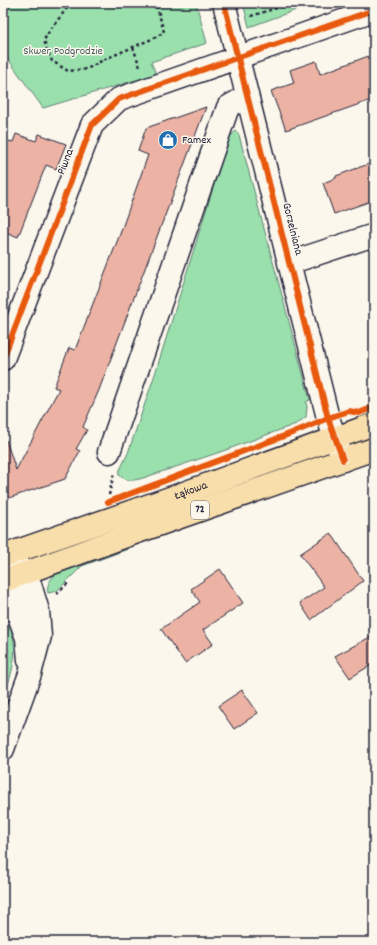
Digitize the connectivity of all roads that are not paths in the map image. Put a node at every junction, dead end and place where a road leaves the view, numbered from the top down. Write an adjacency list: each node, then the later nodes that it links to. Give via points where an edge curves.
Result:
1 (374, 10): 3 (street, Piwna)
2 (226, 13): 3 (street, Gorzelniana)
3 (237, 58): 4 (street, Gorzelniana); 7 (street, Piwna, via 119,99 92,124)
4 (246, 96): 6 (street, Gorzelniana); 11 (street, via 228,107)
5 (374, 235): 6 (street)
6 (289, 263): 9 (street, Gorzelniana)
7 (3, 359)
8 (374, 424): 9 (main road, Łąkowa / 72)
9 (335, 438): 12 (street, Gorzelniana); 13 (main road, Łąkowa / 72)
10 (374, 449): 12 (main road, Łąkowa / 72)
11 (109, 452)
12 (343, 460): 14 (main road, Łąkowa / 72)
13 (5, 556): 14 (street)
14 (12, 578): 15 (street, via 27,638 30,674)
15 (3, 749)

